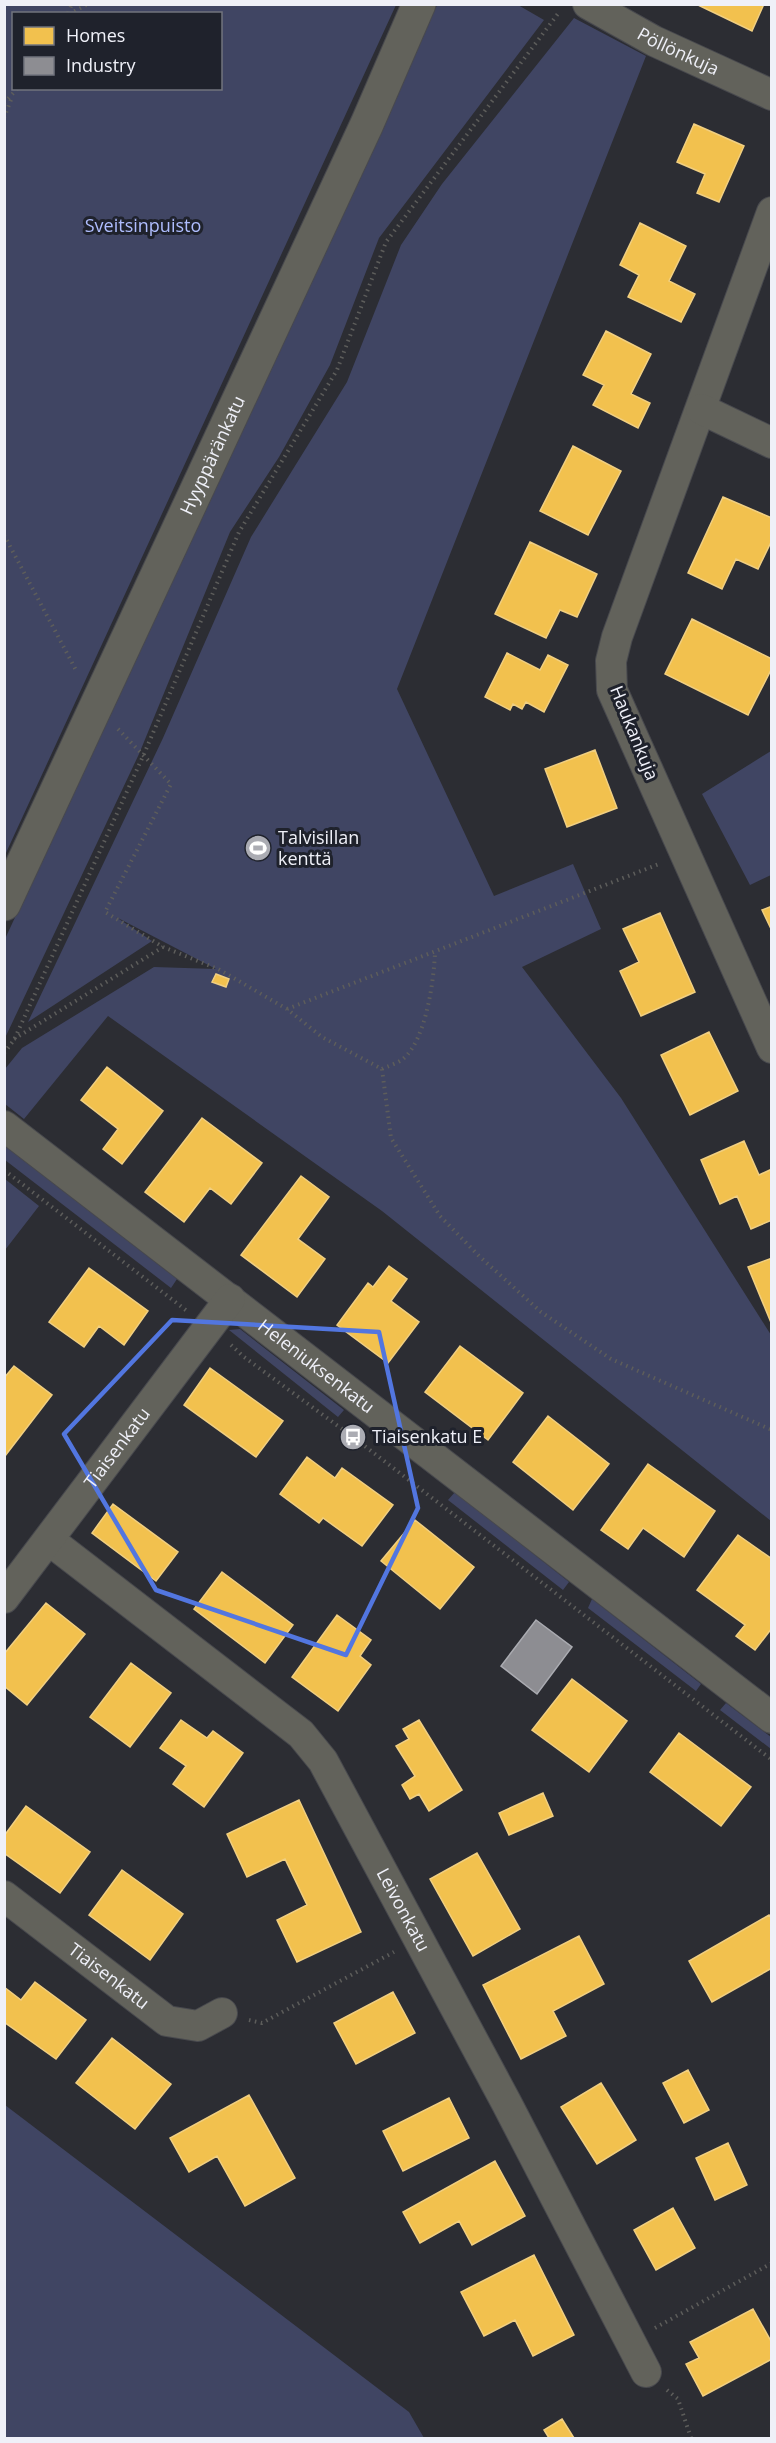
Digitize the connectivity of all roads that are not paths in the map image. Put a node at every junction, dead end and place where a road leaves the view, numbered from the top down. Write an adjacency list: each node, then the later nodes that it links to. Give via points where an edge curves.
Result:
1 (419, 4): 7 (street, Hyyppäränkatu, via 367,124)
2 (588, 4): 3 (street, Pöllönkuja, via 654,41)
3 (771, 95)
4 (771, 212): 5 (street, Haukankuja)
5 (701, 410): 6 (street); 8 (street, Haukankuja, via 617,637 611,661 612,690)
6 (771, 443)
7 (4, 904)
8 (771, 1048)
9 (4, 1126): 10 (street, Heleniuksenkatu)
10 (230, 1299): 11 (street, Tiaisenkatu); 13 (street, Heleniuksenkatu)
11 (49, 1540): 12 (street, Tiaisenkatu); 16 (street, Leivonkatu, via 301,1734 323,1761)
12 (4, 1599)
13 (771, 1718)
14 (4, 1896): 15 (street, Tiaisenkatu, via 167,2021 198,2026)
15 (222, 2013)
16 (646, 2372)

